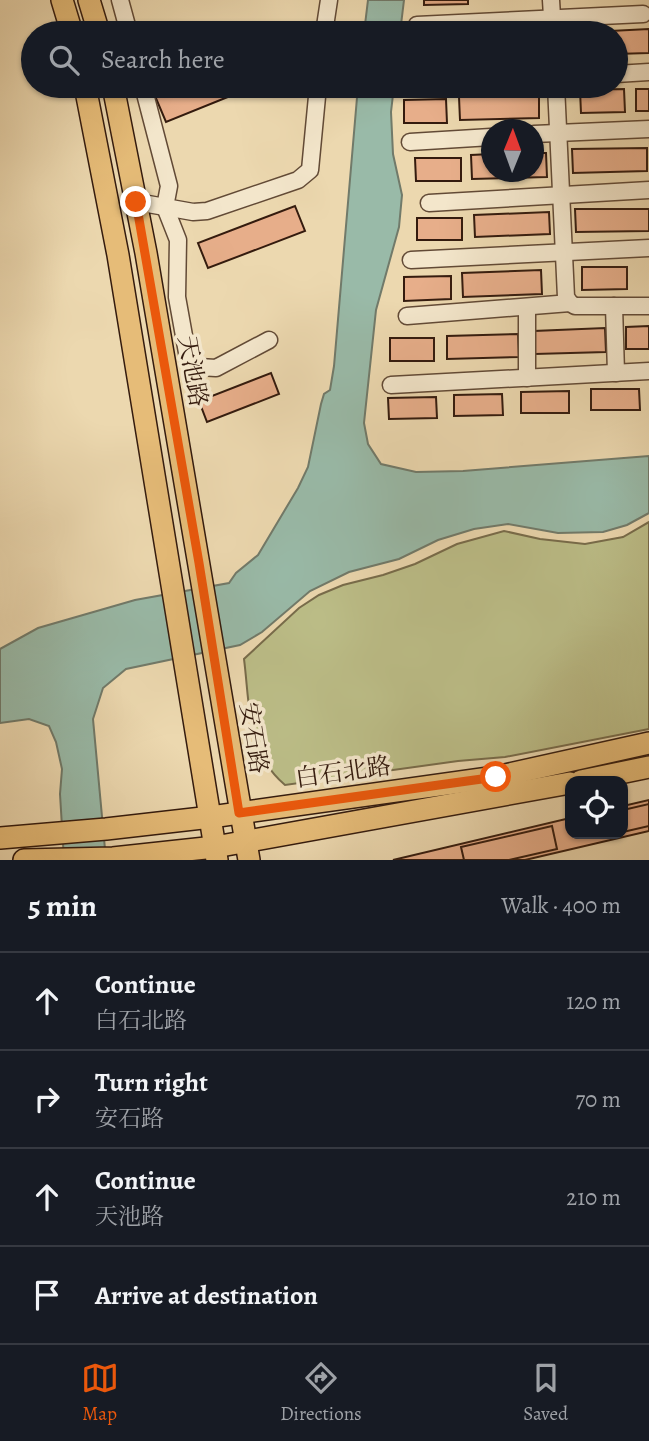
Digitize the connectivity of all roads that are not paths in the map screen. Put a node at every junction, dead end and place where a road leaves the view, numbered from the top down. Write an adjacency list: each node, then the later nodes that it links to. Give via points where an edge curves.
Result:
1 (62, 0): 7 (main road)
2 (89, 0): 8 (main road)
3 (120, 0): 9 (street)
4 (329, 0): 10 (street)
5 (551, 0): 11 (street)
6 (643, 14): 12 (street)
7 (68, 21)
8 (95, 21)
9 (126, 21)
10 (326, 21)
11 (553, 21)
12 (590, 21)
13 (649, 72): 14 (street)
14 (628, 73)
15 (87, 98): 49 (main road, via 118,255)
16 (115, 98): 27 (main road, 天池路)
17 (146, 98): 29 (street, via 169,186)
18 (317, 98): 29 (street, via 310,170 298,180 207,211)
19 (556, 98): 21 (street)
20 (649, 129): 21 (street)
21 (558, 133): 22 (street); 26 (street)
22 (544, 134)
23 (481, 138): 24 (street)
24 (410, 142)
25 (649, 190): 26 (street)
26 (561, 195): 28 (street); 31 (street)
27 (136, 202): 29 (street); 43 (main road, 天池路)
28 (429, 203)
29 (165, 207): 38 (street, via 178,240 177,297 188,358 199,367 216,368)
30 (649, 248): 31 (street)
31 (564, 253): 32 (street); 33 (street)
32 (411, 260)
33 (570, 303): 34 (street); 36 (street)
34 (614, 306): 35 (street); 40 (street)
35 (649, 306)
36 (527, 307): 37 (street); 41 (street)
37 (407, 316)
38 (268, 340)
39 (649, 371): 40 (street)
40 (616, 373): 41 (street)
41 (527, 378): 42 (street)
42 (391, 386)
43 (216, 666): 48 (main road, 安石路)
44 (649, 743): 48 (main road, 白石北路, via 496,777)
45 (649, 767): 46 (main road)
46 (605, 776)
47 (565, 784): 51 (main road, 白石北路)
48 (239, 813): 49 (main road, 白石北路); 51 (main road, 安石路)
49 (211, 817): 50 (main road, 白石北路); 52 (main road)
50 (0, 838)
51 (247, 851): 52 (main road, 白石北路)
52 (216, 854): 53 (main road, 白石北路)
53 (57, 858): 54 (main road, 白石北路)
54 (24, 860)

